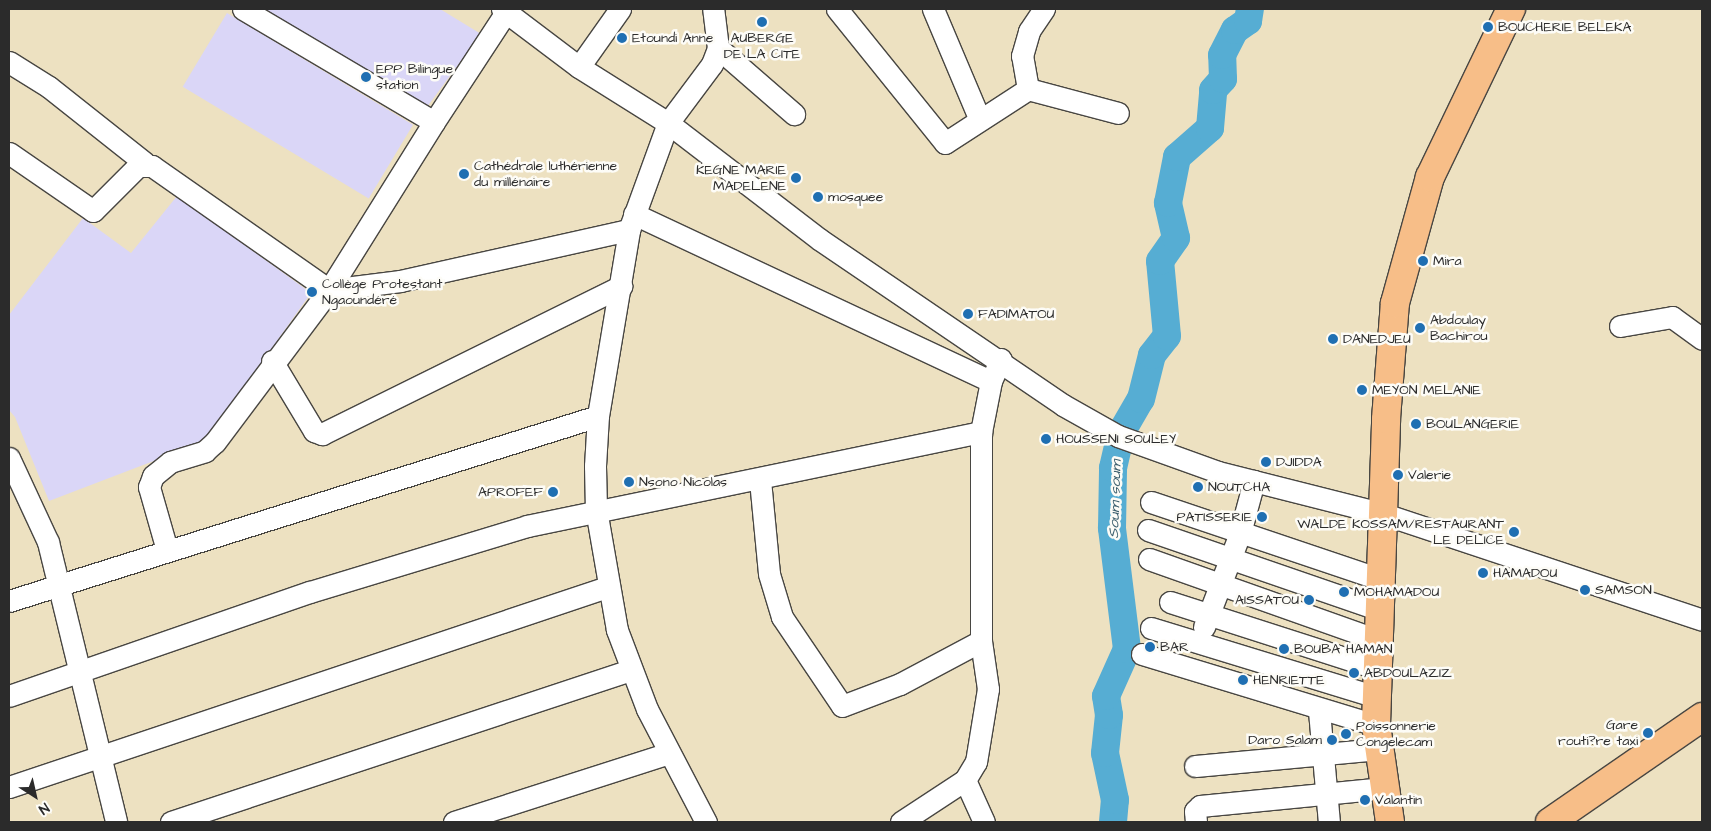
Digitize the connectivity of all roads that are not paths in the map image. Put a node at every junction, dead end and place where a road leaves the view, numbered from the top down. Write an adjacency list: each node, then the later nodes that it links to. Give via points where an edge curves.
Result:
1 (243, 9): 16 (street)
2 (620, 9): 11 (street)
3 (713, 9): 9 (street)
4 (836, 9): 15 (street, via 945,143)
5 (933, 9): 15 (street)
6 (1044, 9): 12 (street, via 1030,31 1022,56)
7 (1510, 9): 35 (main road, via 1430,177 1410,238 1395,303)
8 (504, 10): 11 (street); 16 (street)
9 (718, 48): 14 (street); 17 (street, via 712,64)
10 (9, 62): 19 (street, via 49,87)
11 (579, 67): 17 (street)
12 (1028, 89): 13 (street); 15 (street)
13 (1118, 113)
14 (794, 114)
15 (979, 118)
16 (434, 122): 22 (street)
17 (668, 123): 20 (street); 25 (street, via 819,239)
18 (9, 153): 19 (street, via 93,211)
19 (145, 163): 22 (street)
20 (631, 222): 21 (street); 22 (street, via 400,281); 27 (street)
21 (620, 286): 26 (street, via 322,434 314,432); 28 (street)
22 (329, 290): 26 (street)
23 (1620, 326): 24 (street, via 1672,317)
24 (1702, 339)
25 (1001, 360): 27 (street); 32 (street, via 1063,405 1118,436 1148,450)
26 (272, 361): 38 (street, via 205,451 170,462 153,476 149,488)
27 (991, 381): 29 (street)
28 (598, 416): 34 (street); 38 (street)
29 (981, 432): 31 (street); 52 (street)
30 (9, 458): 42 (street, via 48,542)
31 (760, 480): 34 (street); 52 (street, via 769,574 782,617 842,706 900,684)
32 (1254, 481): 35 (street); 37 (street)
33 (1151, 502): 37 (street)
34 (596, 510): 44 (street); 58 (street, via 527,526 310,592)
35 (1384, 514): 41 (main road); 49 (street)
36 (1148, 530): 39 (street)
37 (1240, 533): 39 (street); 41 (street)
38 (167, 550): 42 (street)
39 (1231, 558): 43 (street); 47 (street)
40 (1148, 559): 43 (street)
41 (1380, 579): 47 (main road)
42 (60, 584): 45 (street); 58 (street)
43 (1220, 584): 48 (street); 51 (street)
44 (607, 587): 56 (street); 66 (street)
45 (9, 601)
46 (1170, 602): 48 (street)
47 (1380, 610): 51 (main road)
48 (1206, 614): 53 (street); 55 (street)
49 (1702, 620)
50 (1151, 628): 53 (street)
51 (1378, 640): 55 (main road)
52 (981, 641): 68 (street, via 988,689 976,762)
53 (1201, 643): 57 (street); 60 (street)
54 (1142, 654): 57 (street)
55 (1376, 668): 60 (main road)
56 (630, 670): 64 (street); 73 (street)
57 (1194, 671): 61 (street)
58 (79, 672): 59 (street); 66 (street)
59 (9, 696)
60 (1376, 697): 63 (main road)
61 (1319, 711): 63 (street); 65 (street)
62 (1702, 717): 81 (main road)
63 (1377, 737): 65 (street); 70 (main road)
64 (669, 753): 74 (street); 75 (street)
65 (1323, 753): 67 (street); 71 (street)
66 (97, 757): 69 (street); 72 (street)
67 (1195, 766)
68 (965, 780): 76 (street); 77 (street)
69 (9, 787)
70 (1384, 788): 71 (street); 80 (main road)
71 (1326, 791): 78 (street, via 1200,806 1195,811); 79 (street)
72 (116, 822)
73 (171, 822)
74 (454, 822)
75 (706, 822)
76 (901, 822)
77 (984, 822)
78 (1196, 822)
79 (1329, 822)
80 (1390, 822)
81 (1550, 822)

